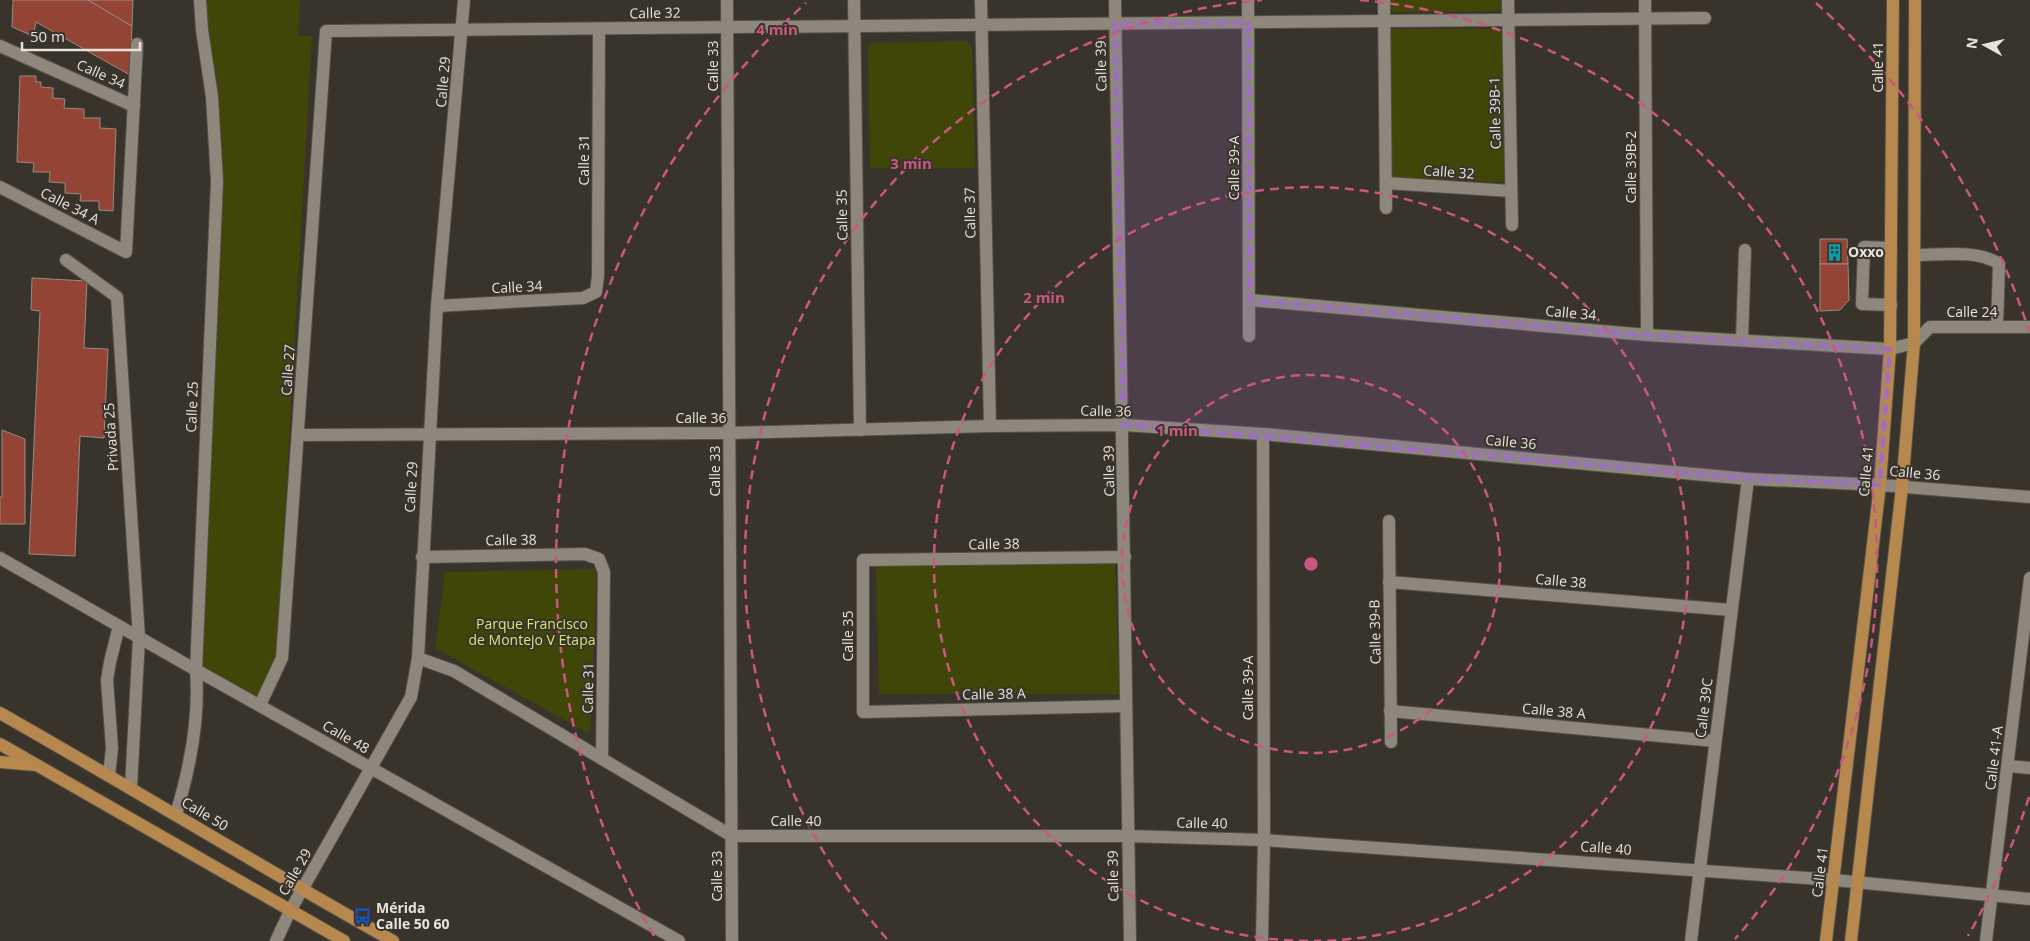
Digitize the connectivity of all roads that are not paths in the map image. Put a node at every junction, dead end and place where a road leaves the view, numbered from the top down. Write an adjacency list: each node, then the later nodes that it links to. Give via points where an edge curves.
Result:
1 (200, 0): 72 (street, Calle 25, via 212,97 217,181)
2 (464, 0): 23 (street, Calle 29)
3 (726, 0): 21 (street, Calle 33)
4 (854, 0): 20 (street, Calle 35)
5 (981, 0): 19 (street, Calle 37)
6 (1115, 0): 18 (street, Calle 39)
7 (1248, 0): 17 (street, Calle 39-A)
8 (1384, 0): 16 (street)
9 (1508, 0): 15 (street, Calle 39B-1)
10 (1645, 0): 13 (street, Calle 39B-2)
11 (1893, 0): 33 (main road, Calle 41)
12 (1915, 0): 35 (main road)
13 (1645, 18): 14 (street, Calle 32); 15 (street, Calle 32); 43 (street, Calle 39B-2)
14 (1705, 18)
15 (1508, 19): 16 (street, Calle 32); 30 (street, Calle 39B-1)
16 (1384, 20): 17 (street, Calle 32); 28 (street)
17 (1248, 22): 18 (street, Calle 32); 38 (street, Calle 39-A)
18 (1115, 23): 19 (street, Calle 32); 48 (street, Calle 39)
19 (981, 24): 20 (street, Calle 32); 49 (street, Calle 37)
20 (854, 26): 21 (street, Calle 32); 50 (street, Calle 35)
21 (728, 27): 22 (street, Calle 32); 51 (street, Calle 33)
22 (599, 28): 23 (street, Calle 32); 37 (street, Calle 31)
23 (463, 30): 24 (street, Calle 32); 40 (street, Calle 29)
24 (326, 31): 54 (street, Calle 27)
25 (137, 44): 27 (street)
26 (0, 46): 27 (street, Calle 34)
27 (134, 106): 29 (street, Calle 34 A, via 126,252)
28 (1386, 183): 30 (street, Calle 32); 31 (street)
29 (0, 187)
30 (1511, 191): 32 (street, Calle 39B-1)
31 (1386, 208)
32 (1512, 225)
33 (1891, 248): 39 (main road, Calle 41); 39 (street, via 1864,247 1862,304)
34 (1745, 250): 45 (street)
35 (1914, 255): 41 (street, via 1979,255 1999,264); 46 (main road)
36 (66, 260): 70 (street, Privada 25, via 117,297)
37 (596, 292): 40 (street, Calle 34, via 584,298)
38 (1250, 300): 43 (street, Calle 34); 44 (street, Calle 39-A)
39 (1891, 305): 47 (main road, Calle 41)
40 (437, 306): 52 (street, Calle 29)
41 (1997, 327): 42 (street, Calle 24); 46 (street, Calle 24, via 1930,327)
42 (2030, 327)
43 (1647, 335): 45 (street, Calle 34)
44 (1249, 336)
45 (1742, 340): 47 (street, Calle 34)
46 (1914, 343): 47 (street, Calle 24); 57 (main road)
47 (1890, 349): 56 (main road, Calle 41)
48 (1123, 425): 49 (street, Calle 36); 53 (street, Calle 36); 61 (street, Calle 39)
49 (990, 426): 50 (street, Calle 36)
50 (860, 430): 51 (street, Calle 36)
51 (730, 433): 52 (street, Calle 36); 90 (street, Calle 33)
52 (429, 434): 54 (street, Calle 36); 60 (street, Calle 29)
53 (1262, 434): 55 (street, Calle 36); 92 (street, Calle 39-A)
54 (299, 435): 73 (street, Calle 27, via 282,658)
55 (1748, 479): 56 (street, Calle 36); 67 (street, Calle 39C)
56 (1880, 485): 57 (street, Calle 36); 94 (main road, Calle 41)
57 (1902, 488): 58 (street, Calle 36); 95 (main road)
58 (2030, 497)
59 (1388, 521): 66 (street, Calle 39-B)
60 (422, 557): 63 (street, Calle 38, via 584,554); 71 (street, Calle 29)
61 (1125, 557): 64 (street, Calle 38); 74 (street, Calle 39)
62 (0, 558): 68 (street, Calle 48)
63 (599, 559): 81 (street, Calle 31, via 604,572)
64 (863, 560): 76 (street, Calle 35)
65 (2030, 578): 69 (street, Calle 41-A)
66 (1389, 582): 67 (street, Calle 38); 75 (street, Calle 39-B)
67 (1731, 610): 78 (street, Calle 39C)
68 (119, 626): 70 (street, Calle 48); 87 (street, via 107,680 112,748)
69 (2027, 630): 84 (street, Calle 41-A)
70 (139, 638): 72 (street, Calle 48); 88 (street)
71 (418, 658): 81 (street, via 454,671); 86 (street, Calle 29, via 411,697)
72 (196, 670): 73 (street, Calle 48); 89 (street, Calle 25, via 198,695 188,774)
73 (260, 705): 86 (street, Calle 48)
74 (1126, 706): 76 (street, Calle 38 A); 91 (street, Calle 39)
75 (1390, 711): 78 (street, Calle 38 A); 79 (street, Calle 39-B)
76 (863, 712)
77 (0, 713): 87 (main road, Calle 50)
78 (1715, 741): 93 (street, Calle 39C)
79 (1391, 742)
80 (0, 744): 83 (main road)
81 (602, 759): 90 (street)
82 (0, 762): 83 (main road)
83 (40, 766): 99 (main road)
84 (2008, 766): 85 (street); 97 (street, Calle 41-A)
85 (2030, 768)
86 (371, 769): 96 (street, Calle 29); 103 (street, Calle 48)
87 (108, 775): 88 (main road, Calle 50)
88 (131, 788): 89 (main road, Calle 50)
89 (176, 814): 96 (main road, Calle 50)
90 (732, 836): 91 (street, Calle 40); 104 (street, Calle 33)
91 (1127, 836): 92 (street, Calle 40); 105 (street, Calle 39)
92 (1264, 840): 93 (street, Calle 40); 106 (street, Calle 39-A)
93 (1699, 870): 94 (street, Calle 40); 107 (street, Calle 39C)
94 (1834, 880): 95 (street, Calle 40); 108 (main road, Calle 41)
95 (1858, 882): 97 (street, Calle 40); 109 (main road)
96 (302, 890): 99 (street, Calle 29); 102 (main road, Calle 50)
97 (1991, 896): 98 (street, Calle 40); 110 (street, Calle 41-A)
98 (2030, 898)
99 (290, 911): 100 (street, Calle 29); 101 (main road)
100 (276, 941)
101 (344, 941)
102 (393, 941)
103 (679, 941)
104 (732, 941)
105 (1130, 941)
106 (1262, 941)
107 (1691, 941)
108 (1826, 941)
109 (1851, 941)
110 (1986, 941)

